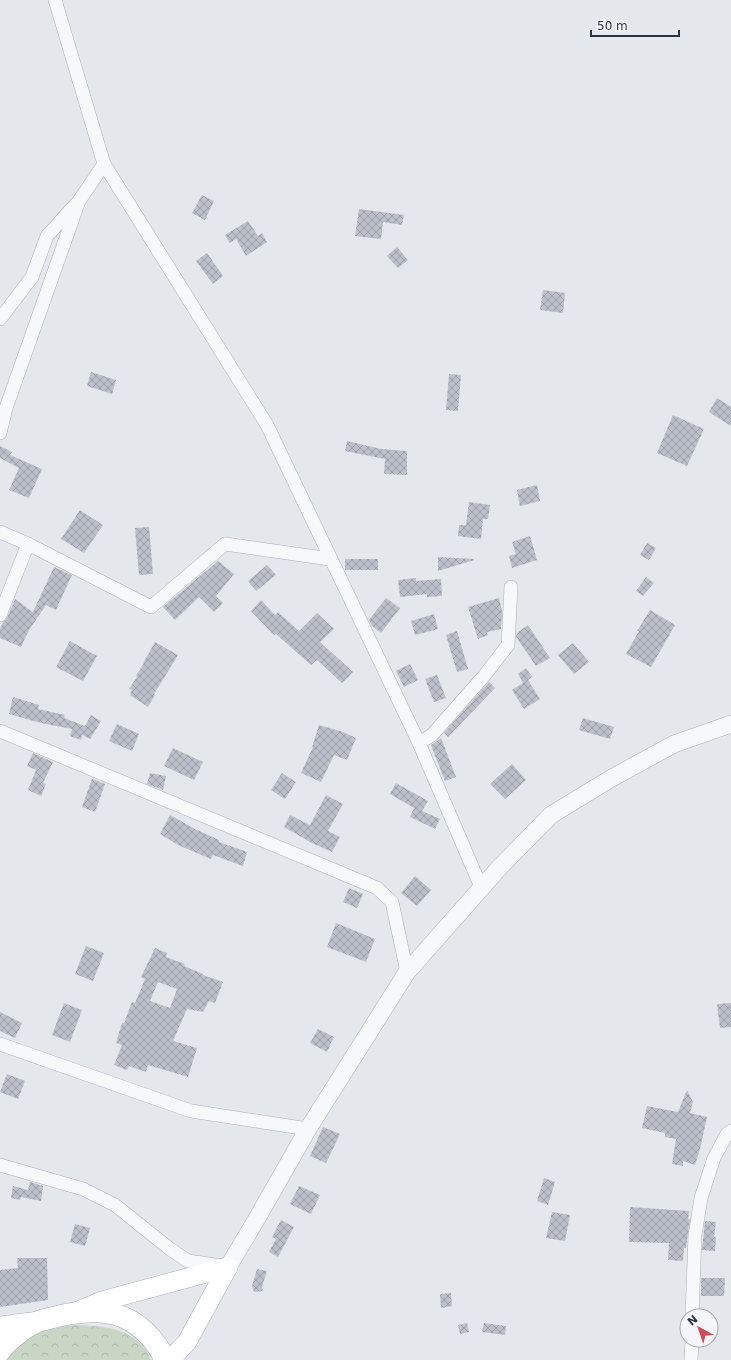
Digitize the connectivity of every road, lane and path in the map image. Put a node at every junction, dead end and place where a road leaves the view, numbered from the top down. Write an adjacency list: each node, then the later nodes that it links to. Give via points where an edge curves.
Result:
1 (55, 0): 2 (street)
2 (104, 164): 3 (street); 8 (street, via 267,425)
3 (79, 201): 4 (street, via 47,236 32,277); 5 (street, via 6,408)
4 (0, 319)
5 (0, 433)
6 (0, 532): 7 (street)
7 (28, 544): 8 (street, via 152,607 225,544); 10 (street)
8 (330, 559): 13 (street)
9 (511, 587): 13 (street, via 508,646 432,735)
10 (0, 615)
11 (731, 724): 14 (street, via 674,744 610,779 551,816)
12 (0, 731): 15 (street, via 377,888 392,902)
13 (419, 743): 14 (street)
14 (481, 887): 15 (street)
15 (407, 972): 17 (street)
16 (0, 1044): 17 (street, via 191,1111)
17 (308, 1129): 20 (street)
18 (731, 1131): 21 (street, via 714,1158 701,1198 695,1235)
19 (0, 1165): 20 (street, via 83,1189 115,1205 188,1261)
20 (228, 1267): 22 (main road, via 102,1301); 28 (main road, via 188,1342)
21 (692, 1308)
22 (76, 1312): 23 (main road); 27 (main road, via 115,1314 134,1323 156,1343)
23 (33, 1323): 24 (main road); 26 (main road)
24 (0, 1327)
25 (692, 1348): 29 (street)
26 (0, 1351)
27 (165, 1360)
28 (170, 1360)
29 (691, 1360)

